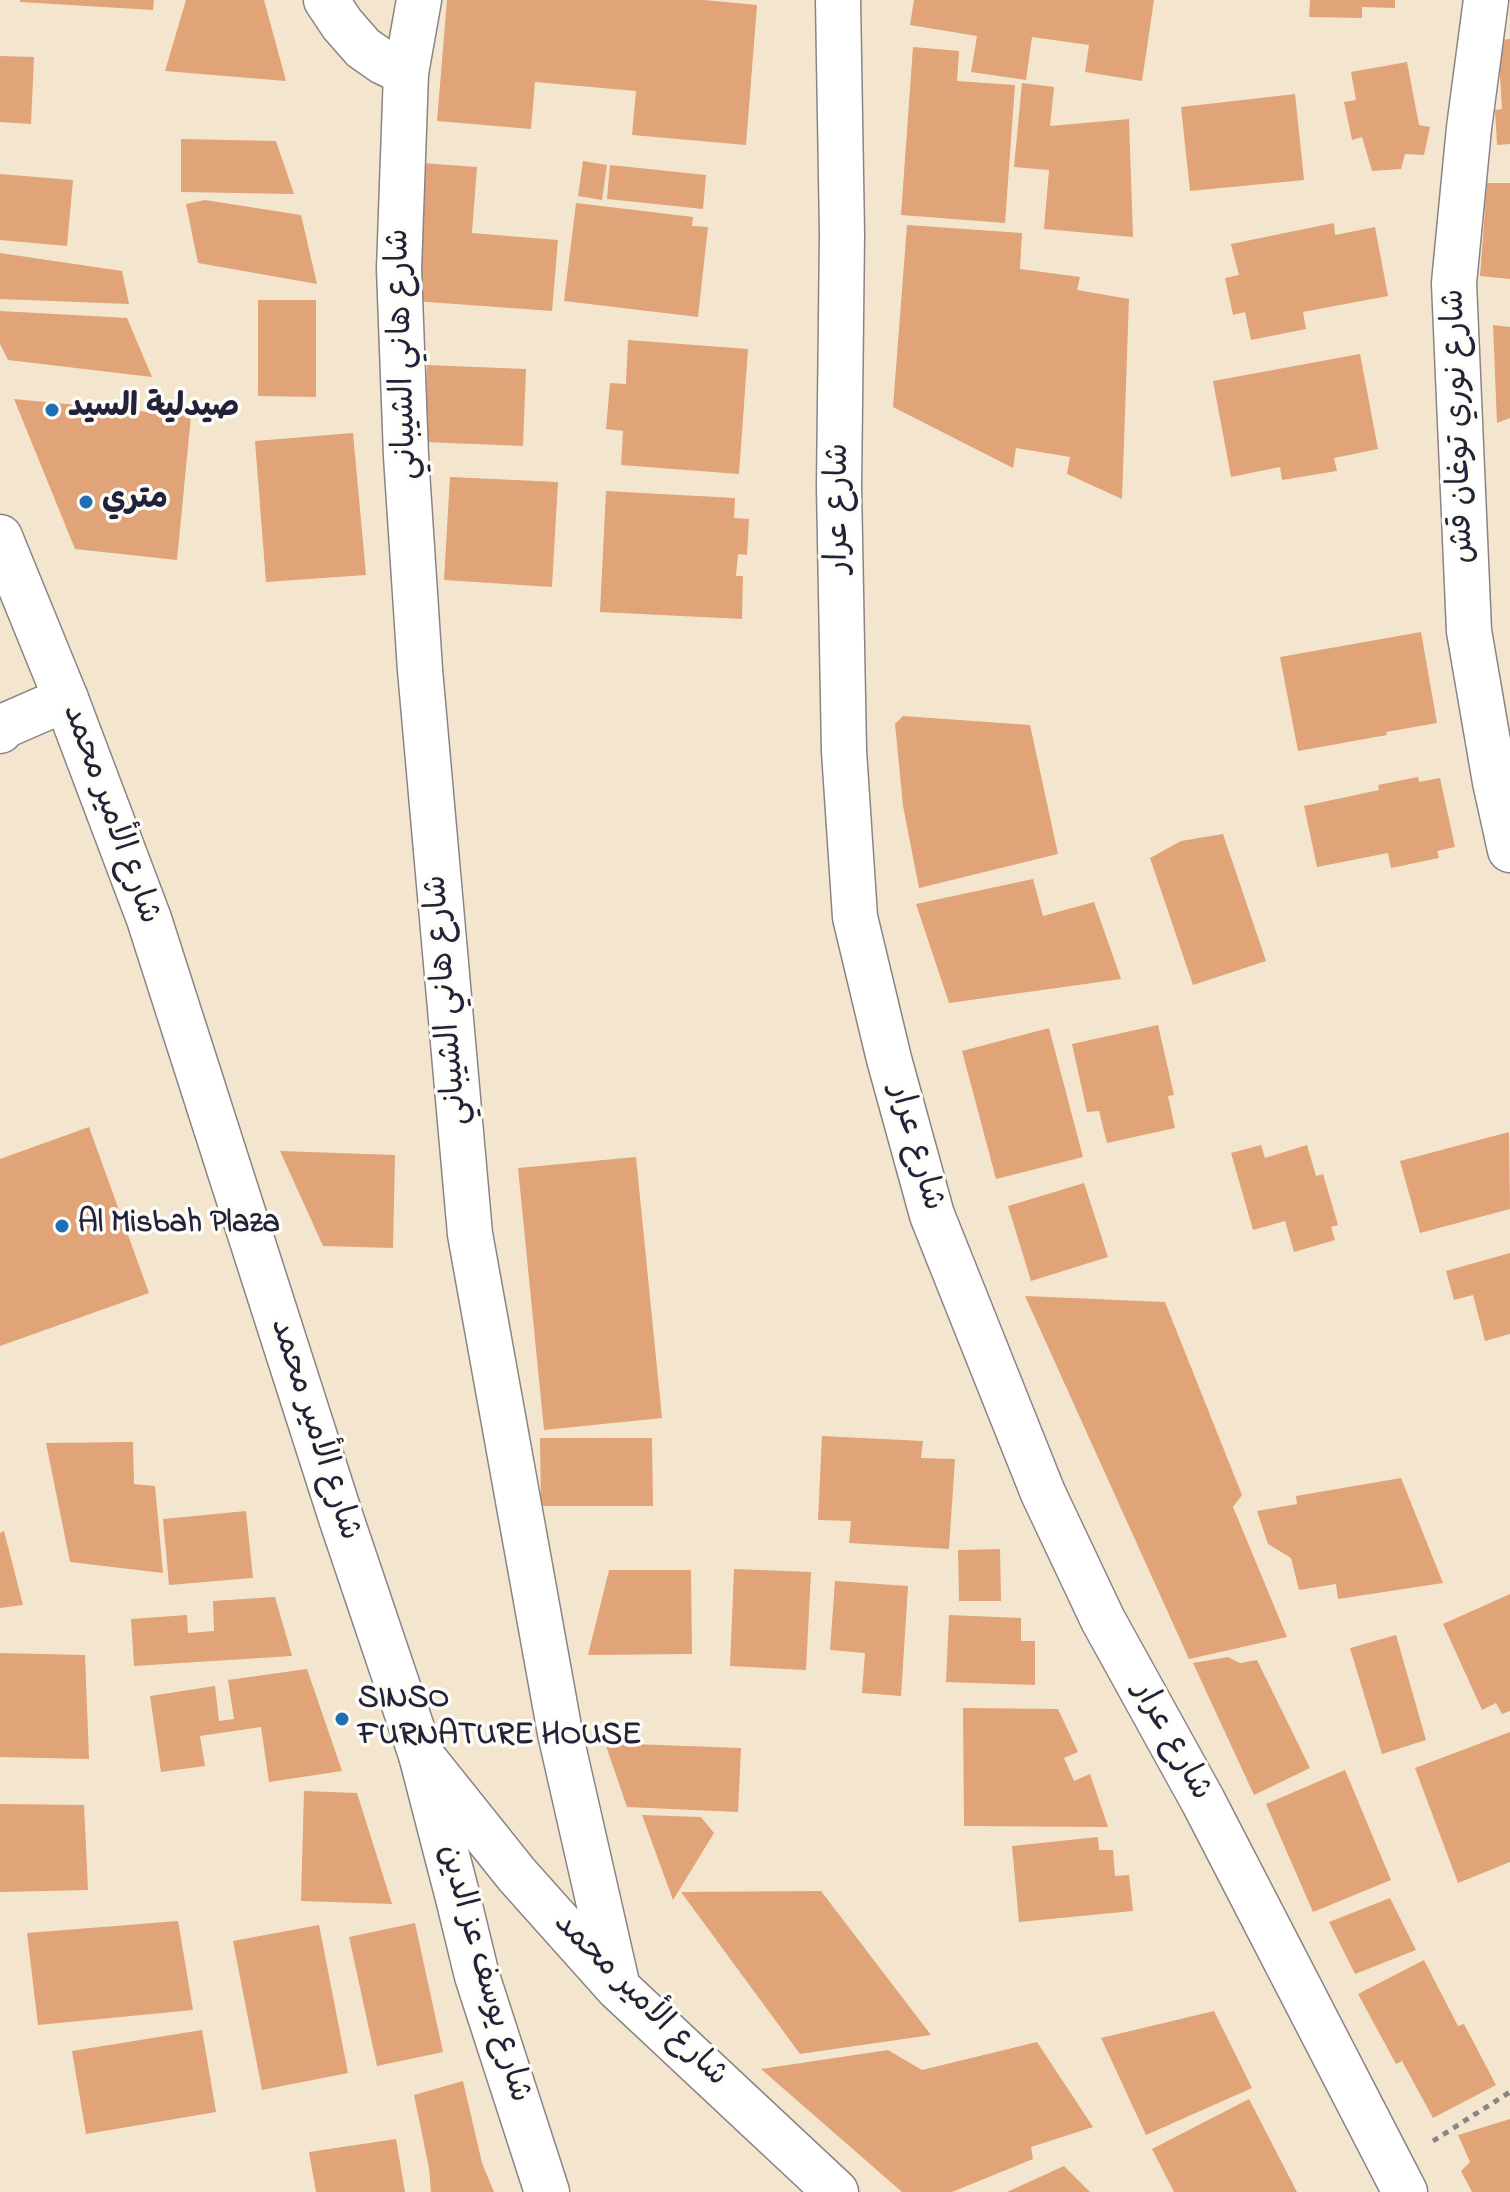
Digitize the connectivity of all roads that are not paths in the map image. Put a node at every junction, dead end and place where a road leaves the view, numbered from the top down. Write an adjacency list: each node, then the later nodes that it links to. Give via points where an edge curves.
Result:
1 (326, 0): 5 (street, via 363,48)
2 (419, 0): 5 (street, شارع هاني الشيباني)
3 (838, 0): 12 (street, شارع عرار, via 844,751 855,917 889,1059 932,1215 1043,1493 1103,1620 1203,1801)
4 (1486, 0): 9 (street, شارع نوري توغان قش, via 1454,283 1469,631)
5 (406, 73): 11 (street, شارع هاني الشيباني, via 399,269 406,456 470,1234 560,1733)
6 (0, 537): 7 (street, شارع الأمير محمد)
7 (66, 699): 8 (street); 10 (street, شارع الأمير محمد, via 149,919)
8 (0, 731)
9 (1510, 850)
10 (421, 1755): 11 (street, شارع الأمير محمد, via 517,1875); 13 (street, شارع يوسف عز الدين, via 477,1976)
11 (618, 1988): 14 (street, شارع الأمير محمد)
12 (1398, 2180)
13 (547, 2192)
14 (836, 2192)

